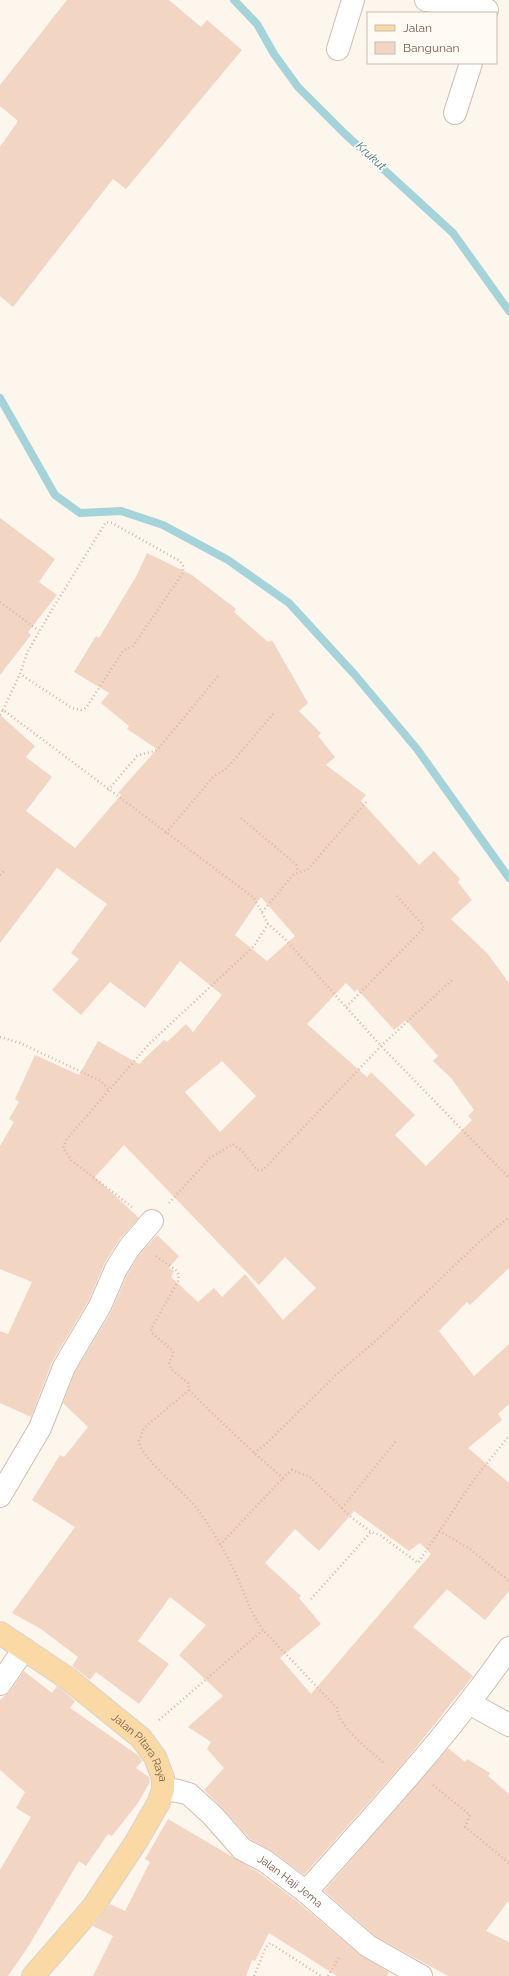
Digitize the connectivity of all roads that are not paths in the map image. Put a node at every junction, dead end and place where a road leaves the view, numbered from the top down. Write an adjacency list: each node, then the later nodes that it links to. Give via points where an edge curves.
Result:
1 (353, 0): 4 (street)
2 (426, 0): 3 (street)
3 (487, 8)
4 (338, 49)
5 (470, 64): 6 (street)
6 (455, 113)
7 (152, 1221): 8 (street, via 116,1269 100,1306 64,1368 40,1428)
8 (0, 1496)
9 (0, 1633): 11 (main road, Jalan Pitara Raya)
10 (509, 1648): 13 (street)
11 (24, 1649): 12 (street); 15 (main road, Jalan Pitara Raya, via 67,1678 141,1738 160,1768)
12 (0, 1684)
13 (469, 1703): 14 (street); 16 (street)
14 (509, 1725)
15 (163, 1789): 16 (street, Jalan Haji Jema, via 189,1794 213,1816 242,1849 265,1861); 17 (main road, Jalan Pitara Raya, via 159,1802 136,1842 93,1907)
16 (306, 1892): 18 (street, Jalan Haji Jema, via 368,1946)
17 (33, 1976)
18 (421, 1976)

